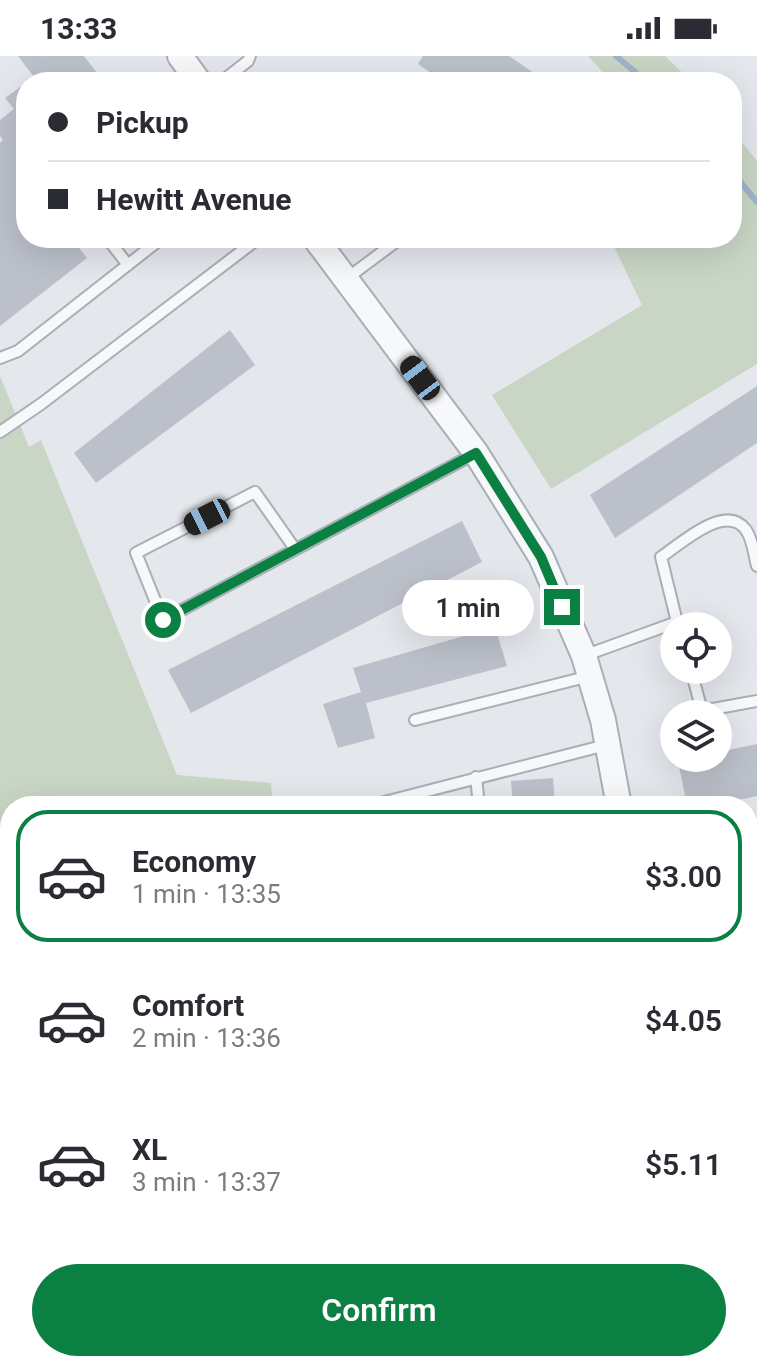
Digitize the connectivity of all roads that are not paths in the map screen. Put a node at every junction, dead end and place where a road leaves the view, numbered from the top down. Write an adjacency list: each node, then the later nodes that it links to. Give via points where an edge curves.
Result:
1 (250, 56): 2 (lane)
2 (234, 72)
3 (115, 248): 8 (lane)
4 (149, 248): 8 (lane)
5 (246, 248): 11 (lane)
6 (323, 248): 9 (street)
7 (388, 248): 9 (lane)
8 (128, 265): 10 (lane, via 18,351)
9 (346, 279): 12 (street)
10 (0, 358)
11 (0, 432)
12 (476, 453): 13 (lane); 17 (street, via 541,557)
13 (295, 549): 13 (lane, via 163,620 136,553 255,492)
14 (757, 566): 15 (lane, via 748,533 738,522 714,523 661,557)
15 (675, 612)
16 (660, 632): 17 (lane)
17 (587, 666): 20 (lane); 21 (street)
18 (695, 684): 19 (lane, via 702,711)
19 (757, 701)
20 (415, 720)
21 (608, 745): 22 (lane); 25 (street)
22 (476, 777): 23 (lane); 24 (lane)
23 (406, 796)
24 (478, 796)
25 (617, 796)

